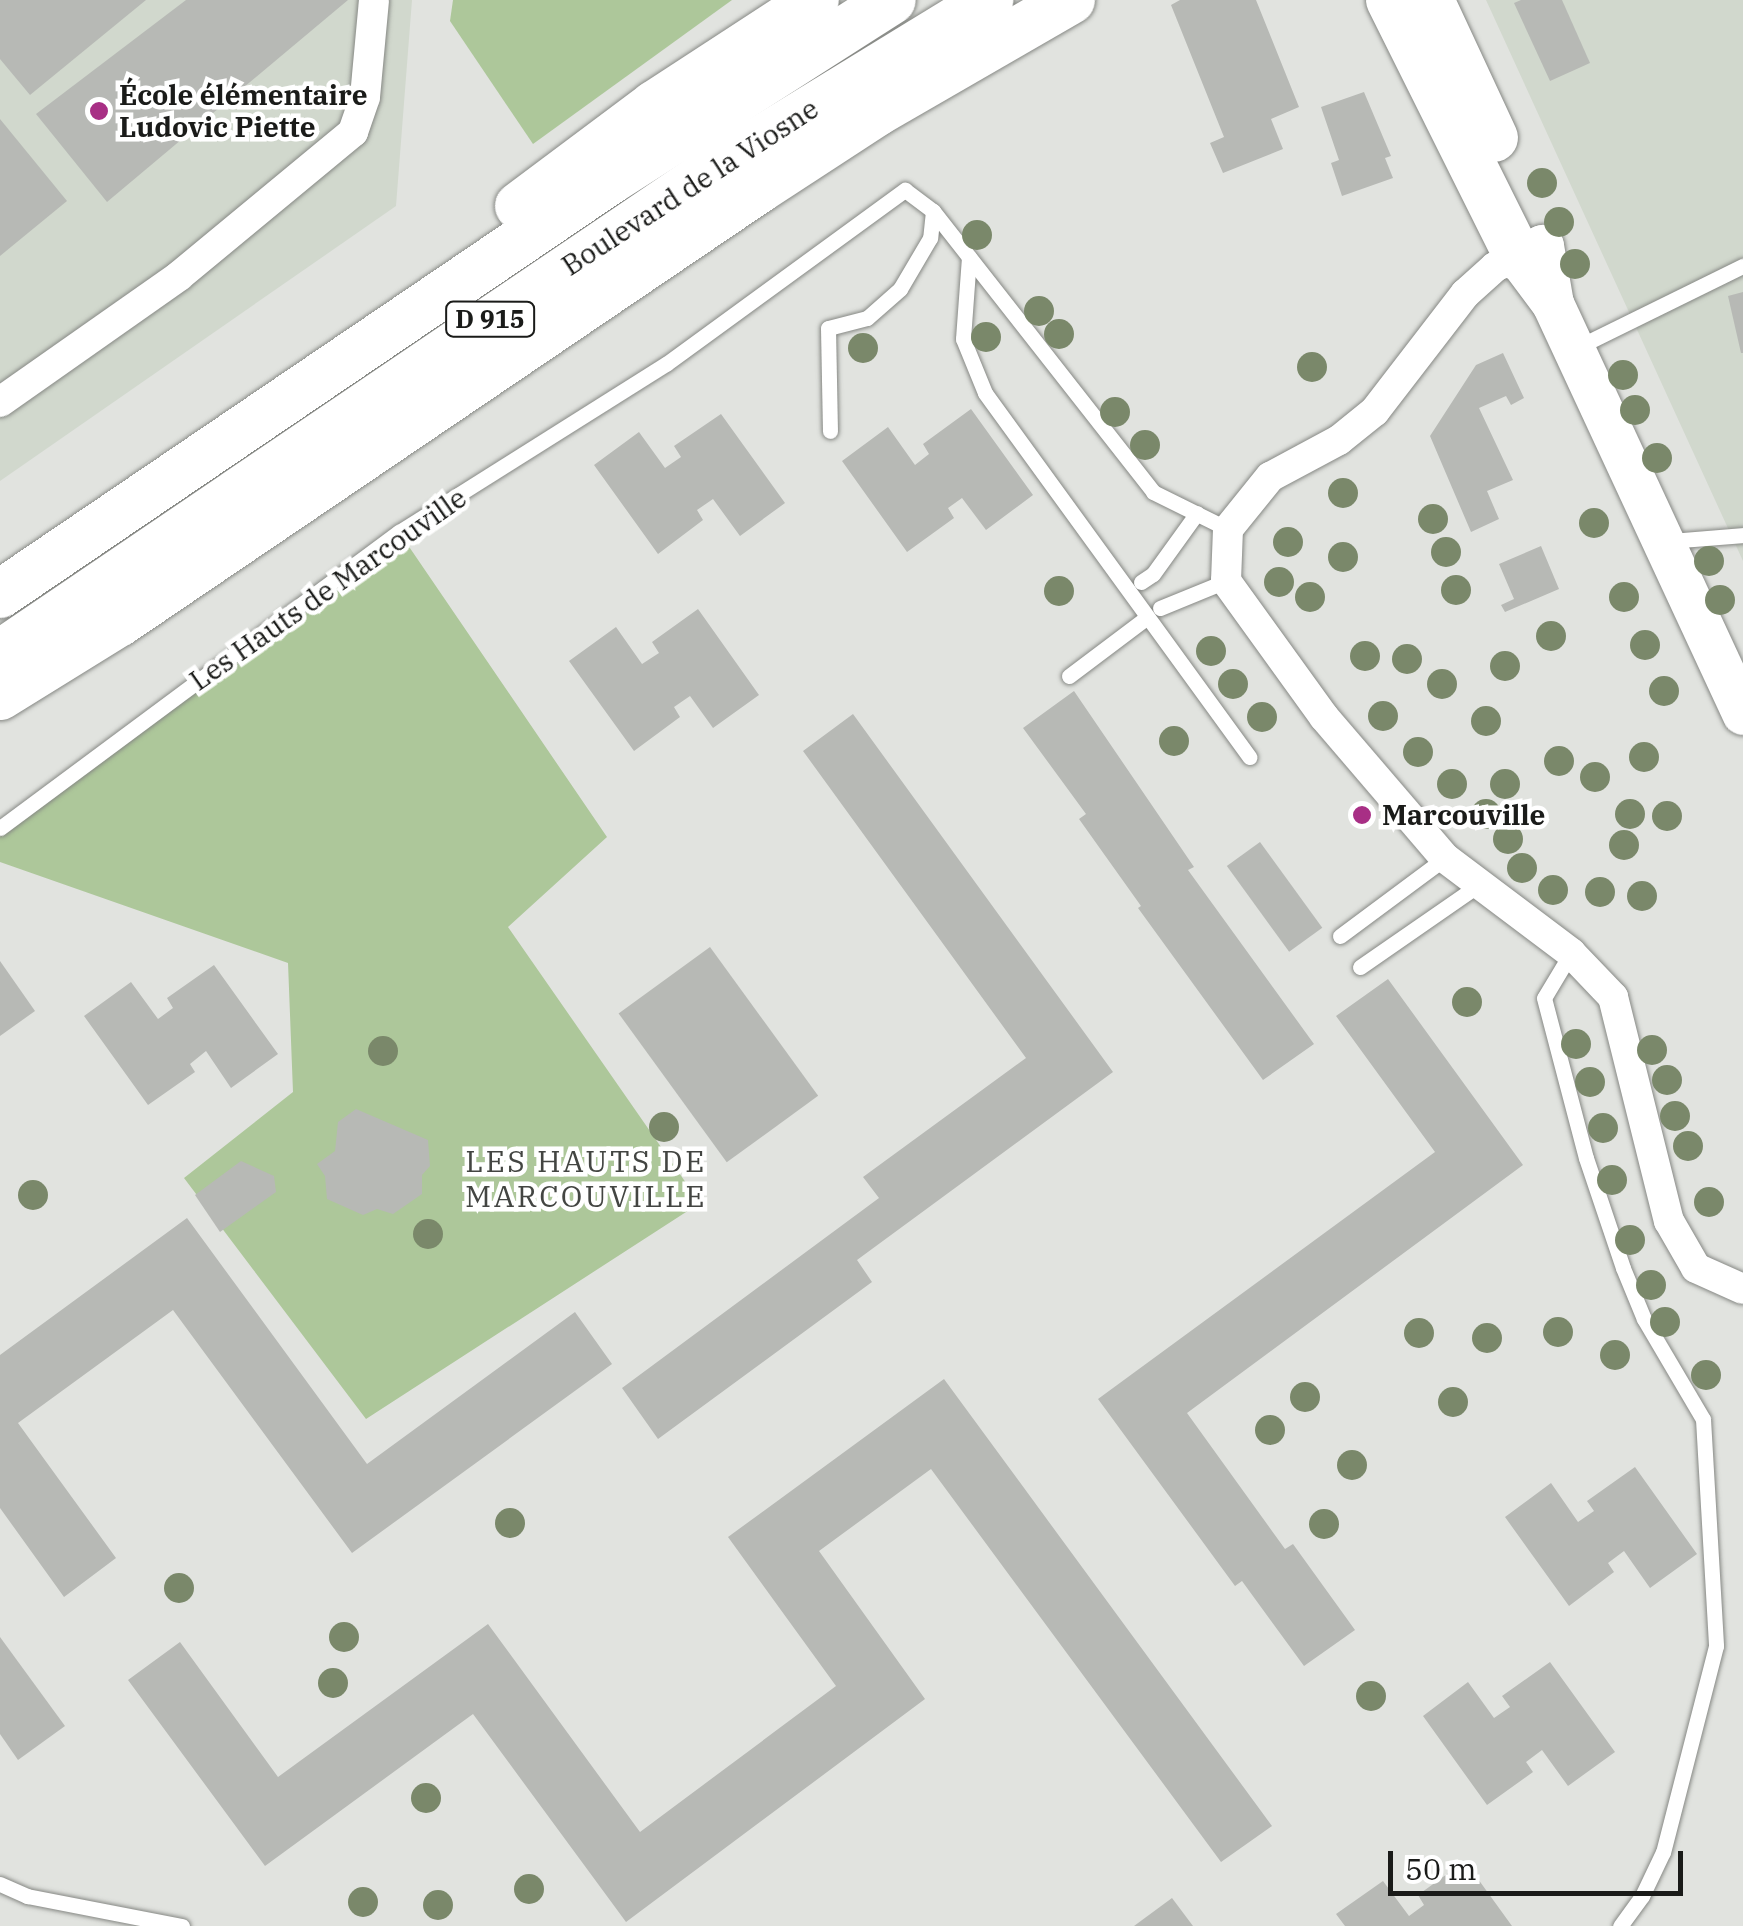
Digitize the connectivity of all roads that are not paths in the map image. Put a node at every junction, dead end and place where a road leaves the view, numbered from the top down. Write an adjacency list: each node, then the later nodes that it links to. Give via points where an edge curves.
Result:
1 (374, 0): 14 (street, via 365,97 353,132 179,276)
2 (814, 0): 20 (main road, via 654,105)
3 (892, 0): 20 (main road, Boulevard de la Viosne / D 915, via 643,158)
4 (989, 0): 25 (main road, Boulevard de la Viosne / D 915, via 720,165)
5 (1071, 0): 27 (main road, via 803,160)
6 (1390, 0): 8 (main road)
7 (1430, 0): 8 (main road)
8 (1441, 63): 10 (main road)
9 (933, 212): 11 (lane); 15 (lane, via 930,238 900,289 867,318 828,328); 30 (lane, Les Hauts de Marcouville, via 905,190 666,364 399,532)
10 (1530, 251): 13 (street); 17 (street, via 1496,267 1465,294 1376,411 1339,440 1270,477)
11 (969, 256): 16 (lane, via 1153,492); 24 (lane, via 963,339 985,394)
12 (1743, 266): 13 (lane)
13 (1574, 349): 19 (street)
14 (0, 402)
15 (830, 431)
16 (1197, 514): 17 (lane); 22 (lane)
17 (1228, 530): 21 (street)
18 (1743, 535): 19 (lane)
19 (1666, 541): 28 (street)
20 (40, 566): 23 (main road, Boulevard de la Viosne / D 915)
21 (1226, 580): 24 (lane); 31 (street, via 1324,717)
22 (1141, 582)
23 (0, 594)
24 (1153, 613): 26 (lane); 29 (lane)
25 (0, 654)
26 (1069, 676)
27 (0, 696)
28 (1743, 714)
29 (1248, 757)
30 (0, 828)
31 (1446, 858): 32 (street); 33 (lane)
32 (1482, 883): 34 (street); 35 (lane)
33 (1340, 936)
34 (1572, 953): 36 (street, via 1613,997 1670,1221 1696,1268); 39 (lane, via 1544,998 1622,1268 1702,1418 1716,1646 1663,1852)
35 (1360, 968)
36 (1743, 1289)
37 (0, 1884): 38 (lane, via 27,1896)
38 (182, 1926)
39 (1620, 1926)

